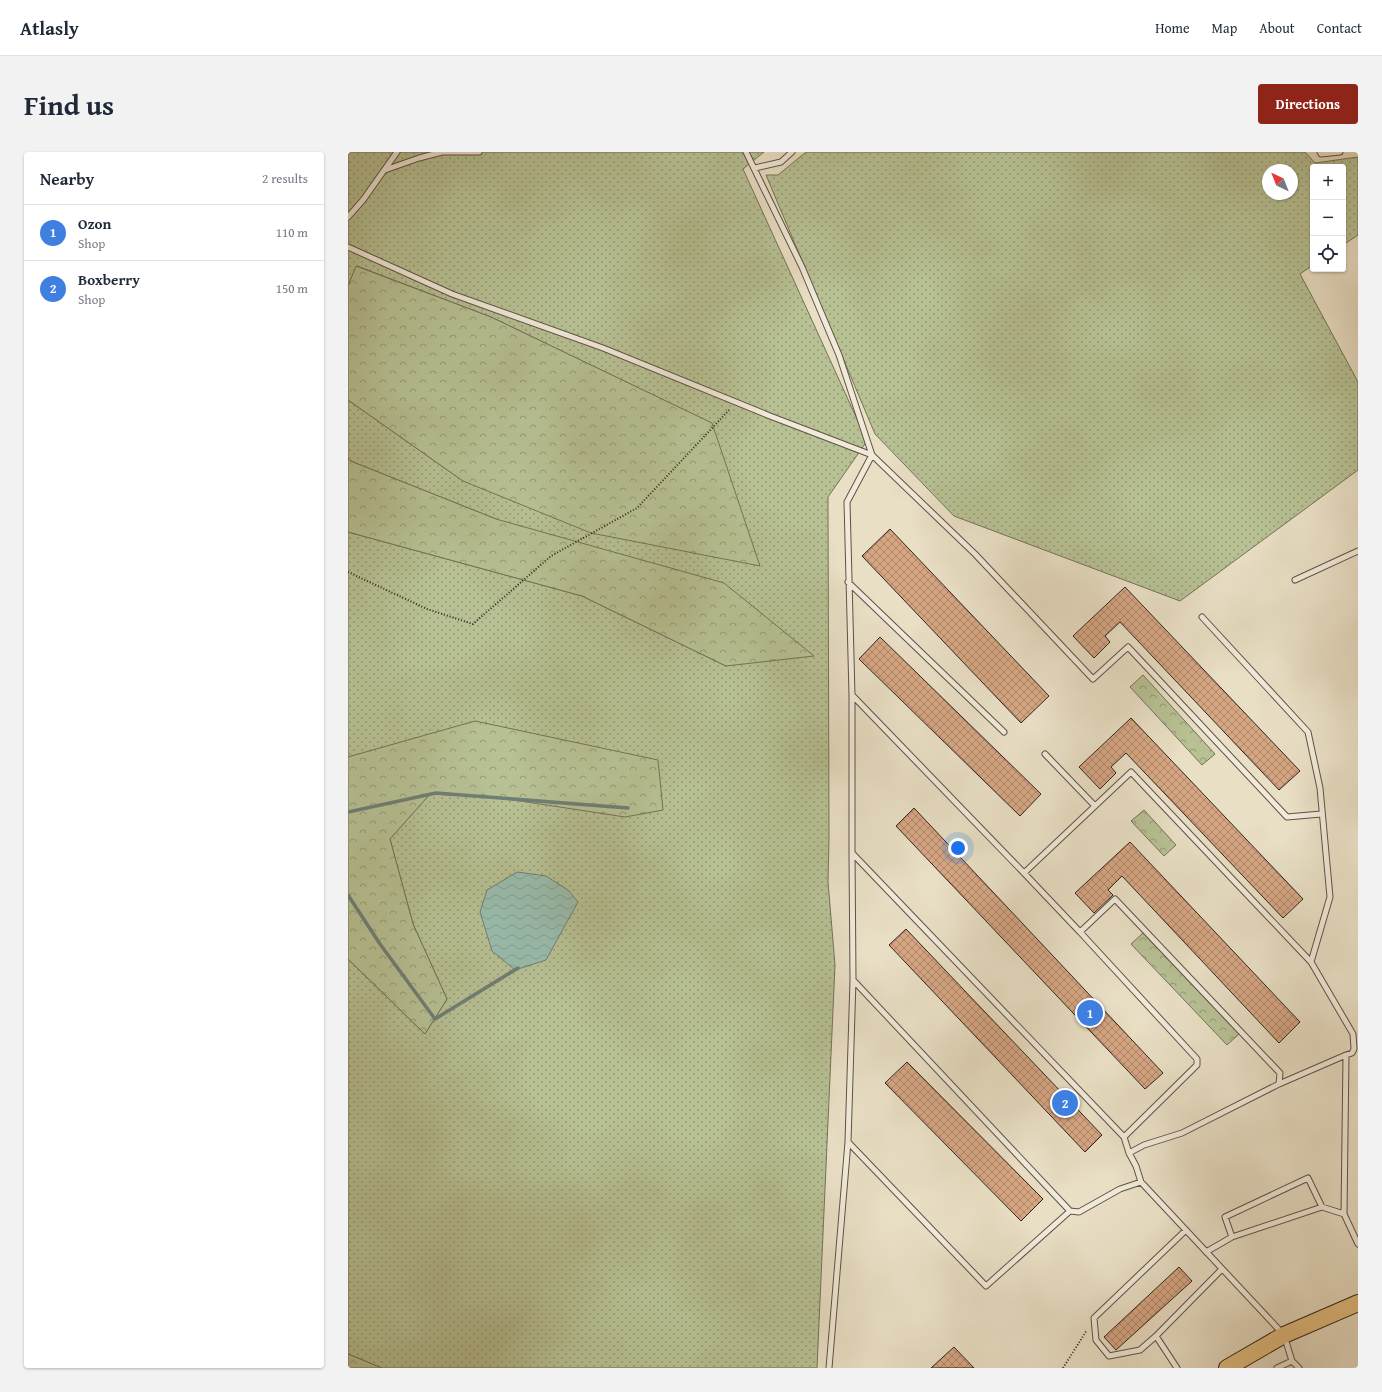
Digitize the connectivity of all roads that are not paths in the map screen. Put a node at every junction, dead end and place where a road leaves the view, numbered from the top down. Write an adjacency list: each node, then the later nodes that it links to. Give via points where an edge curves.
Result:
1 (398, 152): 8 (lane)
2 (479, 152): 8 (lane, via 442,152)
3 (746, 152): 7 (lane)
4 (792, 152): 7 (lane, via 781,162)
5 (1320, 152): 6 (lane)
6 (1340, 152)
7 (755, 168): 11 (lane, via 802,267 839,355)
8 (386, 170): 9 (lane)
9 (348, 217)
10 (348, 247): 11 (lane, via 452,294 603,348)
11 (872, 455): 14 (lane, via 847,502); 20 (lane, via 975,554 1093,679 1128,647 1287,817)
12 (1358, 551): 13 (lane)
13 (1295, 580)
14 (848, 582): 16 (lane); 17 (lane)
15 (1202, 617): 20 (lane, via 1308,732 1320,788)
16 (852, 695): 21 (lane); 22 (lane)
17 (1004, 732)
18 (1046, 754): 19 (lane)
19 (1095, 806): 22 (lane); 24 (lane, via 1131,772)
20 (1321, 814): 24 (lane, via 1330,897)
21 (852, 853): 25 (lane); 28 (lane)
22 (1024, 873): 23 (lane)
23 (1080, 932): 27 (lane, via 1115,899 1280,1073); 28 (lane, via 1197,1059 1197,1065)
24 (1311, 962): 26 (lane, via 1354,1034 1354,1049)
25 (853, 980): 29 (lane); 33 (lane)
26 (1346, 1055): 27 (lane); 34 (lane)
27 (1279, 1084): 30 (lane, via 1182,1133 1144,1145)
28 (1124, 1137): 30 (lane)
29 (848, 1142): 33 (lane, via 986,1286); 44 (lane)
30 (1129, 1153): 31 (lane)
31 (1141, 1182): 33 (lane, via 1120,1189 1079,1212); 35 (lane)
32 (1322, 1208): 34 (lane); 36 (lane); 36 (lane, via 1308,1178 1225,1217)
33 (1070, 1211)
34 (1344, 1214): 37 (lane)
35 (1186, 1230): 38 (lane); 42 (lane, via 1094,1318 1096,1340 1109,1356 1140,1350)
36 (1232, 1237): 38 (lane)
37 (1358, 1244)
38 (1206, 1252): 39 (lane)
39 (1222, 1269): 41 (lane); 42 (lane)
40 (1358, 1303): 41 (main road)
41 (1284, 1335): 43 (lane); 46 (main road)
42 (1156, 1336): 45 (lane)
43 (1292, 1361): 47 (lane); 48 (lane)
44 (829, 1368)
45 (1177, 1368)
46 (1227, 1368)
47 (1277, 1368)
48 (1299, 1368)

